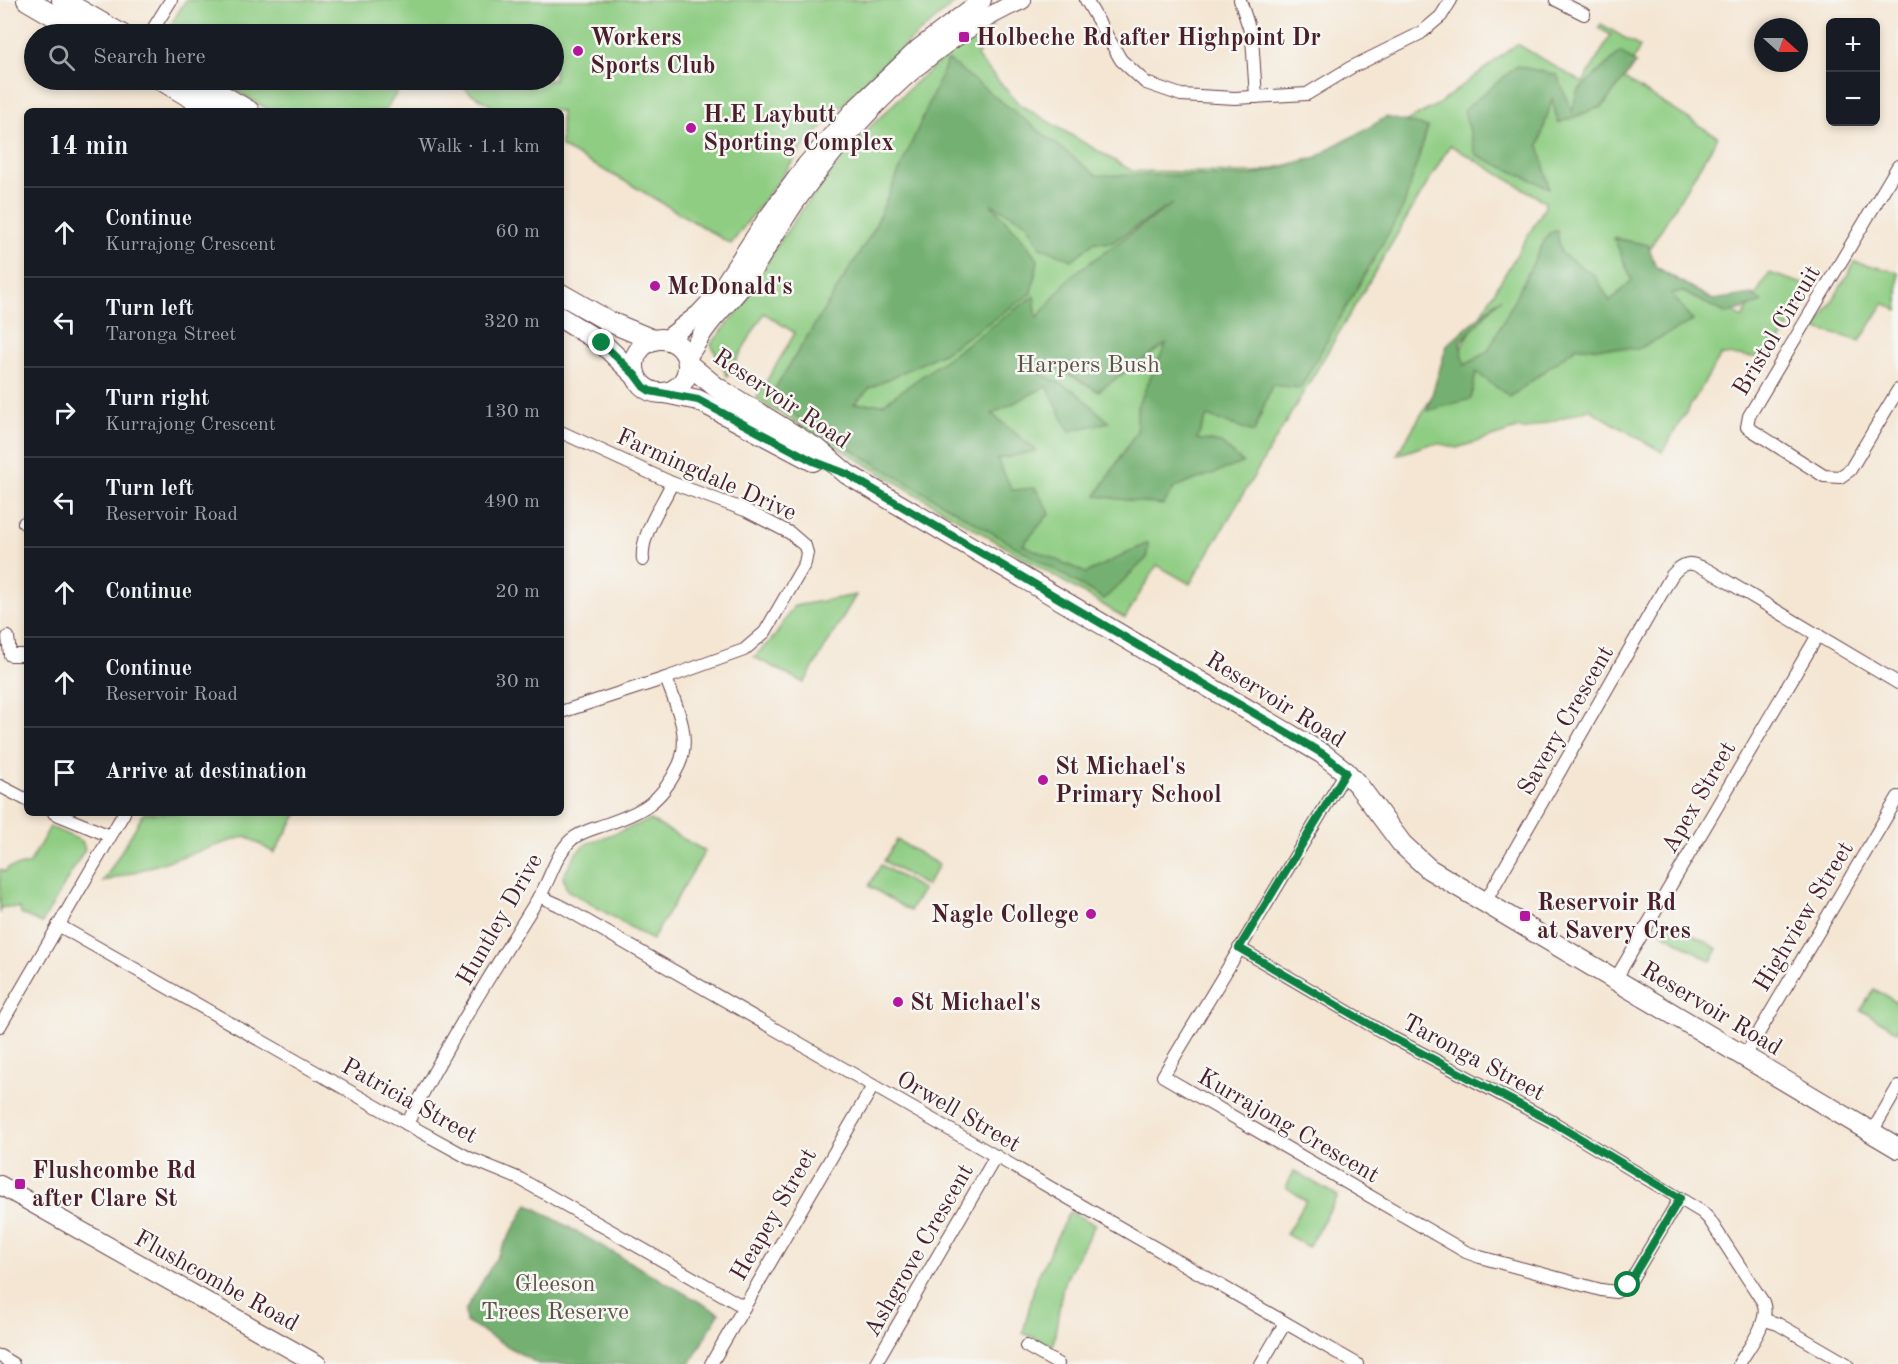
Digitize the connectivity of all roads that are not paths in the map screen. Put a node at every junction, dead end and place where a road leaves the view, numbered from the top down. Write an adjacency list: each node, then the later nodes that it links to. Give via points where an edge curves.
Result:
1 (27, 0): 11 (main road)
2 (62, 0): 12 (main road)
3 (171, 0): 13 (street)
4 (982, 0): 22 (street, via 918,49 853,111 806,165 717,295 699,314)
5 (1022, 0): 23 (street, via 989,15 949,42 844,140 795,204 742,286 708,325)
6 (1086, 0): 16 (street, via 1121,60 1146,83 1181,95)
7 (1240, 0): 16 (street, via 1253,45)
8 (1451, 0): 16 (street, via 1441,16 1421,33 1307,94)
9 (1556, 0): 10 (street)
10 (1584, 14)
11 (68, 24)
12 (104, 24)
13 (156, 24)
14 (177, 90): 17 (main road)
15 (213, 90): 18 (main road)
16 (1256, 97)
17 (209, 108)
18 (244, 108)
19 (1898, 166): 25 (street, Bristol Circuit, via 1749,416 1747,427 1824,476 1840,477 1850,470)
20 (564, 296): 22 (main road, via 609,322)
21 (564, 320): 24 (main road, via 602,343)
22 (660, 339): 23 (main road, via 682,348); 24 (main road, via 645,344 635,357)
23 (688, 360): 26 (main road, via 685,380); 28 (main road, Reservoir Road, via 716,387 820,451)
24 (635, 375): 26 (main road, via 650,391)
25 (1898, 390)
26 (665, 393): 28 (main road, Reservoir Road, via 698,400 813,461)
27 (564, 433): 29 (street, Farmingdale Drive)
28 (847, 474): 39 (main road, Reservoir Road, via 1303,742)
29 (672, 483): 30 (street, via 646,537); 36 (street, Farmingdale Drive, via 745,510 790,533 805,546 807,557 765,632 756,641 737,654)
30 (643, 560)
31 (1818, 635): 37 (street); 47 (street, Savery Crescent, via 1708,570 1697,565 1680,566); 50 (street, Apex Street)
32 (8, 637): 33 (street)
33 (10, 655): 34 (street); 35 (street)
34 (24, 656)
35 (0, 664)
36 (666, 678): 38 (street, Farmingdale Drive); 46 (street, Huntley Drive, via 685,737 681,759 668,783 657,800 640,812 570,840)
37 (1898, 683)
38 (564, 711)
39 (1346, 772): 47 (main road, Reservoir Road, via 1418,860); 49 (street, Kurrajong Crescent)
40 (0, 787): 42 (street)
41 (1898, 796): 52 (street, Highview Street)
42 (24, 799)
43 (61, 816): 45 (street)
44 (122, 816): 45 (street)
45 (111, 836): 48 (street)
46 (539, 896): 53 (street, Orwell Street); 55 (street, Huntley Drive, via 433,1071)
47 (1485, 902): 50 (main road, Reservoir Road)
48 (58, 925): 51 (street); 55 (street, Patricia Street)
49 (1239, 948): 60 (street, Taronga Street, via 1391,1037 1551,1121); 60 (street, Kurrajong Crescent, via 1163,1076 1466,1252 1600,1290 1620,1291 1631,1281)
50 (1615, 980): 52 (main road, Reservoir Road)
51 (0, 1026)
52 (1745, 1056): 56 (main road, Reservoir Road)
53 (873, 1086): 58 (street, Orwell Street); 61 (street, Heapey Street)
54 (1898, 1087): 56 (street)
55 (407, 1124): 61 (street, Patricia Street, via 469,1158 520,1179)
56 (1872, 1132): 57 (main road, Reservoir Road)
57 (1898, 1148)
58 (996, 1156): 63 (street, Orwell Street); 70 (street, Ashgrove Crescent)
59 (0, 1185): 68 (street, Flushcombe Road)
60 (1680, 1198): 62 (street, Taronga Street, via 1709,1219 1763,1302)
61 (744, 1307): 69 (street, Heapey Street)
62 (1765, 1320): 74 (street); 75 (street)
63 (1285, 1323): 72 (street); 73 (street, Orwell Street)
64 (1026, 1346): 66 (street)
65 (0, 1356): 67 (street)
66 (1044, 1360): 71 (street)
67 (13, 1364)
68 (317, 1364)
69 (711, 1364)
70 (875, 1364)
71 (1058, 1364)
72 (1261, 1364)
73 (1357, 1364)
74 (1738, 1364)
75 (1847, 1364)

